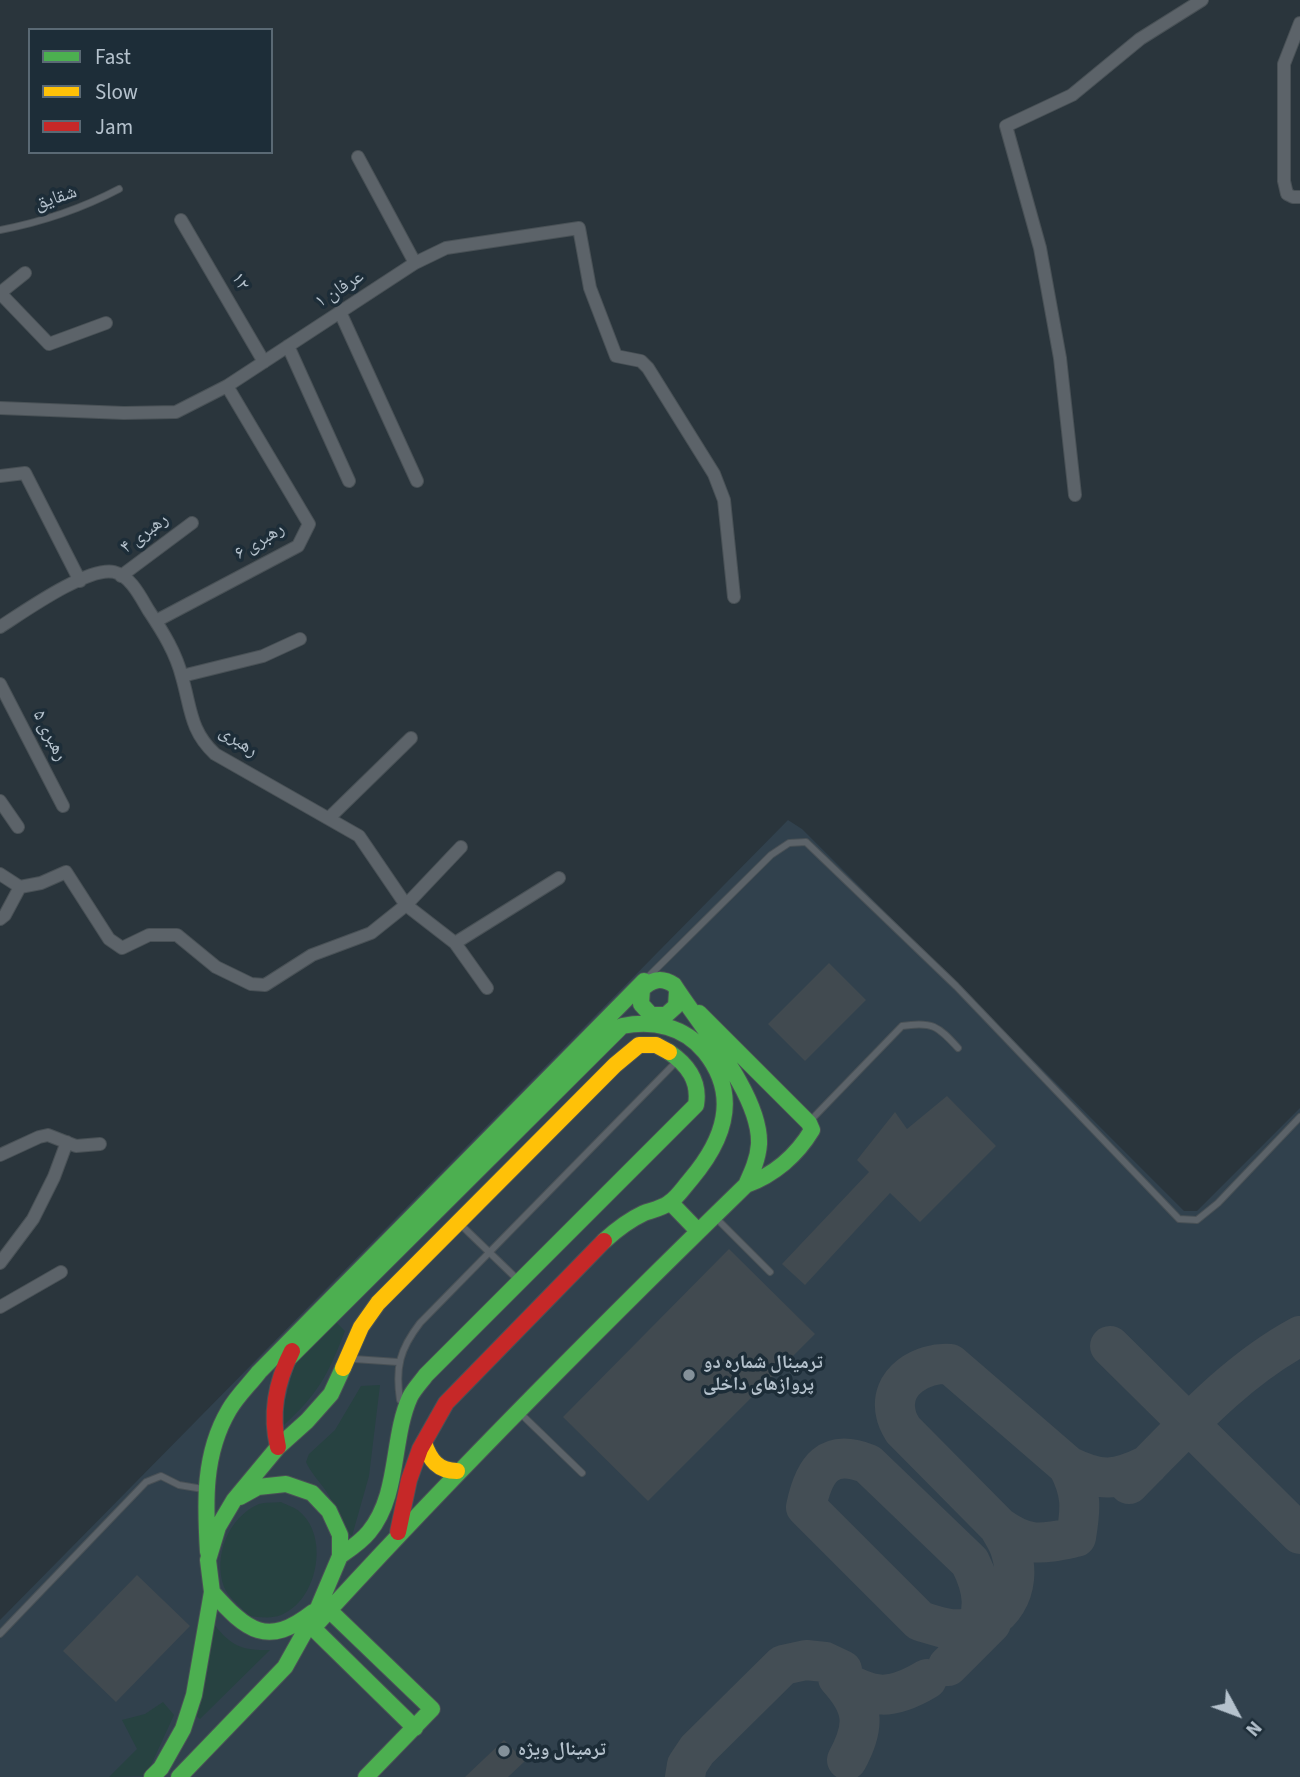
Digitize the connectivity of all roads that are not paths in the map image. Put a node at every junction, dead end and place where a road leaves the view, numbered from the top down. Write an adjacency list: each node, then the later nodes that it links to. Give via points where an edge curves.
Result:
1 (1202, 0): 20 (street, via 1140,39 1072,96 1006,126 1040,248 1060,358)
2 (1300, 23): 5 (street, via 1284,64 1284,189)
3 (358, 157): 8 (street)
4 (119, 189): 7 (lane, شقایق, via 82,208)
5 (1300, 197)
6 (181, 220): 14 (street, ۱۲)
7 (0, 230)
8 (415, 263): 11 (street, عرفان ۱); 24 (street, عرفان ۱, via 446,248 579,228 590,288 616,356 640,361 649,368 714,474 724,500)
9 (25, 273): 10 (street)
10 (0, 293): 12 (street, via 49,344)
11 (340, 312): 13 (street, عرفان ۱); 19 (street)
12 (106, 323)
13 (288, 346): 14 (street, عرفان ۱); 18 (street)
14 (264, 362): 15 (street, عرفان ۱)
15 (227, 386): 16 (street, عرفان ۱, via 176,411); 26 (street, رهبری ۶, via 309,524 298,546)
16 (0, 408)
17 (0, 476): 23 (street, via 25,473)
18 (348, 481)
19 (417, 481)
20 (1075, 495)
21 (192, 523): 22 (street, رهبری ۴)
22 (121, 576): 23 (street, via 101,573); 26 (street, رهبری, via 133,585)
23 (80, 581): 25 (street)
24 (734, 597)
25 (2, 621)
26 (156, 621): 28 (street, رهبری, via 169,640)
27 (300, 639): 28 (street, via 263,656)
28 (182, 676): 33 (street, رهبری, via 192,721 215,754)
29 (0, 684): 32 (street, رهبری ۵)
30 (411, 738): 33 (street)
31 (0, 801): 34 (street)
32 (64, 806)
33 (330, 818): 39 (street, رهبری, via 359,836)
34 (18, 827)
35 (461, 847): 39 (street)
36 (0, 874): 38 (street)
37 (559, 878): 41 (street)
38 (20, 887): 39 (street, via 66,872 109,939 122,948 149,935 177,935 216,967 251,984 265,985 312,955 371,933); 40 (street)
39 (406, 905): 41 (street, رهبری)
40 (0, 919)
41 (455, 943): 43 (street, رهبری)
42 (646, 982): 44 (main road, via 661,979); 44 (main road, via 642,1004 658,1017 677,1006); 47 (lane, via 771,855 789,843 806,842 956,986 1179,1219 1197,1220); 63 (main road)
43 (487, 988)
44 (677, 991): 48 (main road); 52 (main road, via 746,1094 756,1119 760,1142)
45 (958, 1048): 48 (lane, via 939,1027 921,1023 902,1026)
46 (678, 1059): 55 (main road, via 659,1046 639,1045); 57 (lane); 61 (main road, via 693,1074 699,1091 696,1105)
47 (1300, 1116)
48 (809, 1122): 52 (main road, via 812,1130 807,1140 771,1174)
49 (67, 1142): 50 (street); 51 (street, via 48,1135); 58 (street, via 33,1219)
50 (100, 1144)
51 (0, 1155)
52 (746, 1185): 54 (main road)
53 (670, 1202): 56 (main road); 65 (main road, via 716,1146 725,1123 726,1100 712,1062 699,1045 671,1027 641,1021 622,1026 601,1044); 69 (main road, via 622,1226 592,1252 446,1402)
54 (714, 1215): 56 (main road); 60 (lane)
55 (459, 1223): 57 (lane); 64 (main road, via 378,1303)
56 (698, 1231): 67 (main road)
57 (490, 1253): 61 (lane); 66 (lane, via 420,1323)
58 (0, 1263)
59 (61, 1272): 62 (street)
60 (770, 1272)
61 (519, 1281): 68 (main road, via 426,1375 411,1394)
62 (0, 1307)
63 (310, 1321): 65 (main road); 73 (main road, via 229,1409 214,1441)
64 (348, 1358): 66 (lane); 70 (main road, via 331,1394)
65 (288, 1359): 70 (main road, via 277,1382 273,1415)
66 (398, 1362): 68 (lane)
67 (518, 1411): 71 (main road); 72 (lane)
68 (403, 1419): 76 (main road, via 376,1522 360,1542)
69 (424, 1443): 71 (main road, via 434,1465 446,1472); 75 (main road, via 408,1478)
70 (278, 1447): 74 (main road)
71 (457, 1471): 75 (main road)
72 (582, 1474)
73 (205, 1489): 77 (main road); 81 (lane, via 191,1489 161,1476 146,1482)
74 (234, 1500): 76 (main road, via 258,1487 286,1484 312,1493 335,1523); 77 (main road, via 218,1527)
75 (398, 1532): 79 (main road)
76 (340, 1556): 79 (main road)
77 (208, 1560): 78 (main road)
78 (212, 1592): 79 (main road, via 254,1631 275,1633 298,1626); 84 (main road, via 191,1707 183,1729)
79 (323, 1609): 80 (main road); 82 (main road); 83 (main road, via 432,1709)
80 (313, 1628): 82 (main road); 83 (main road)
81 (0, 1634)
82 (299, 1644): 85 (main road, via 285,1667)
83 (415, 1728): 86 (main road)
84 (152, 1777)
85 (179, 1777)
86 (366, 1777)

